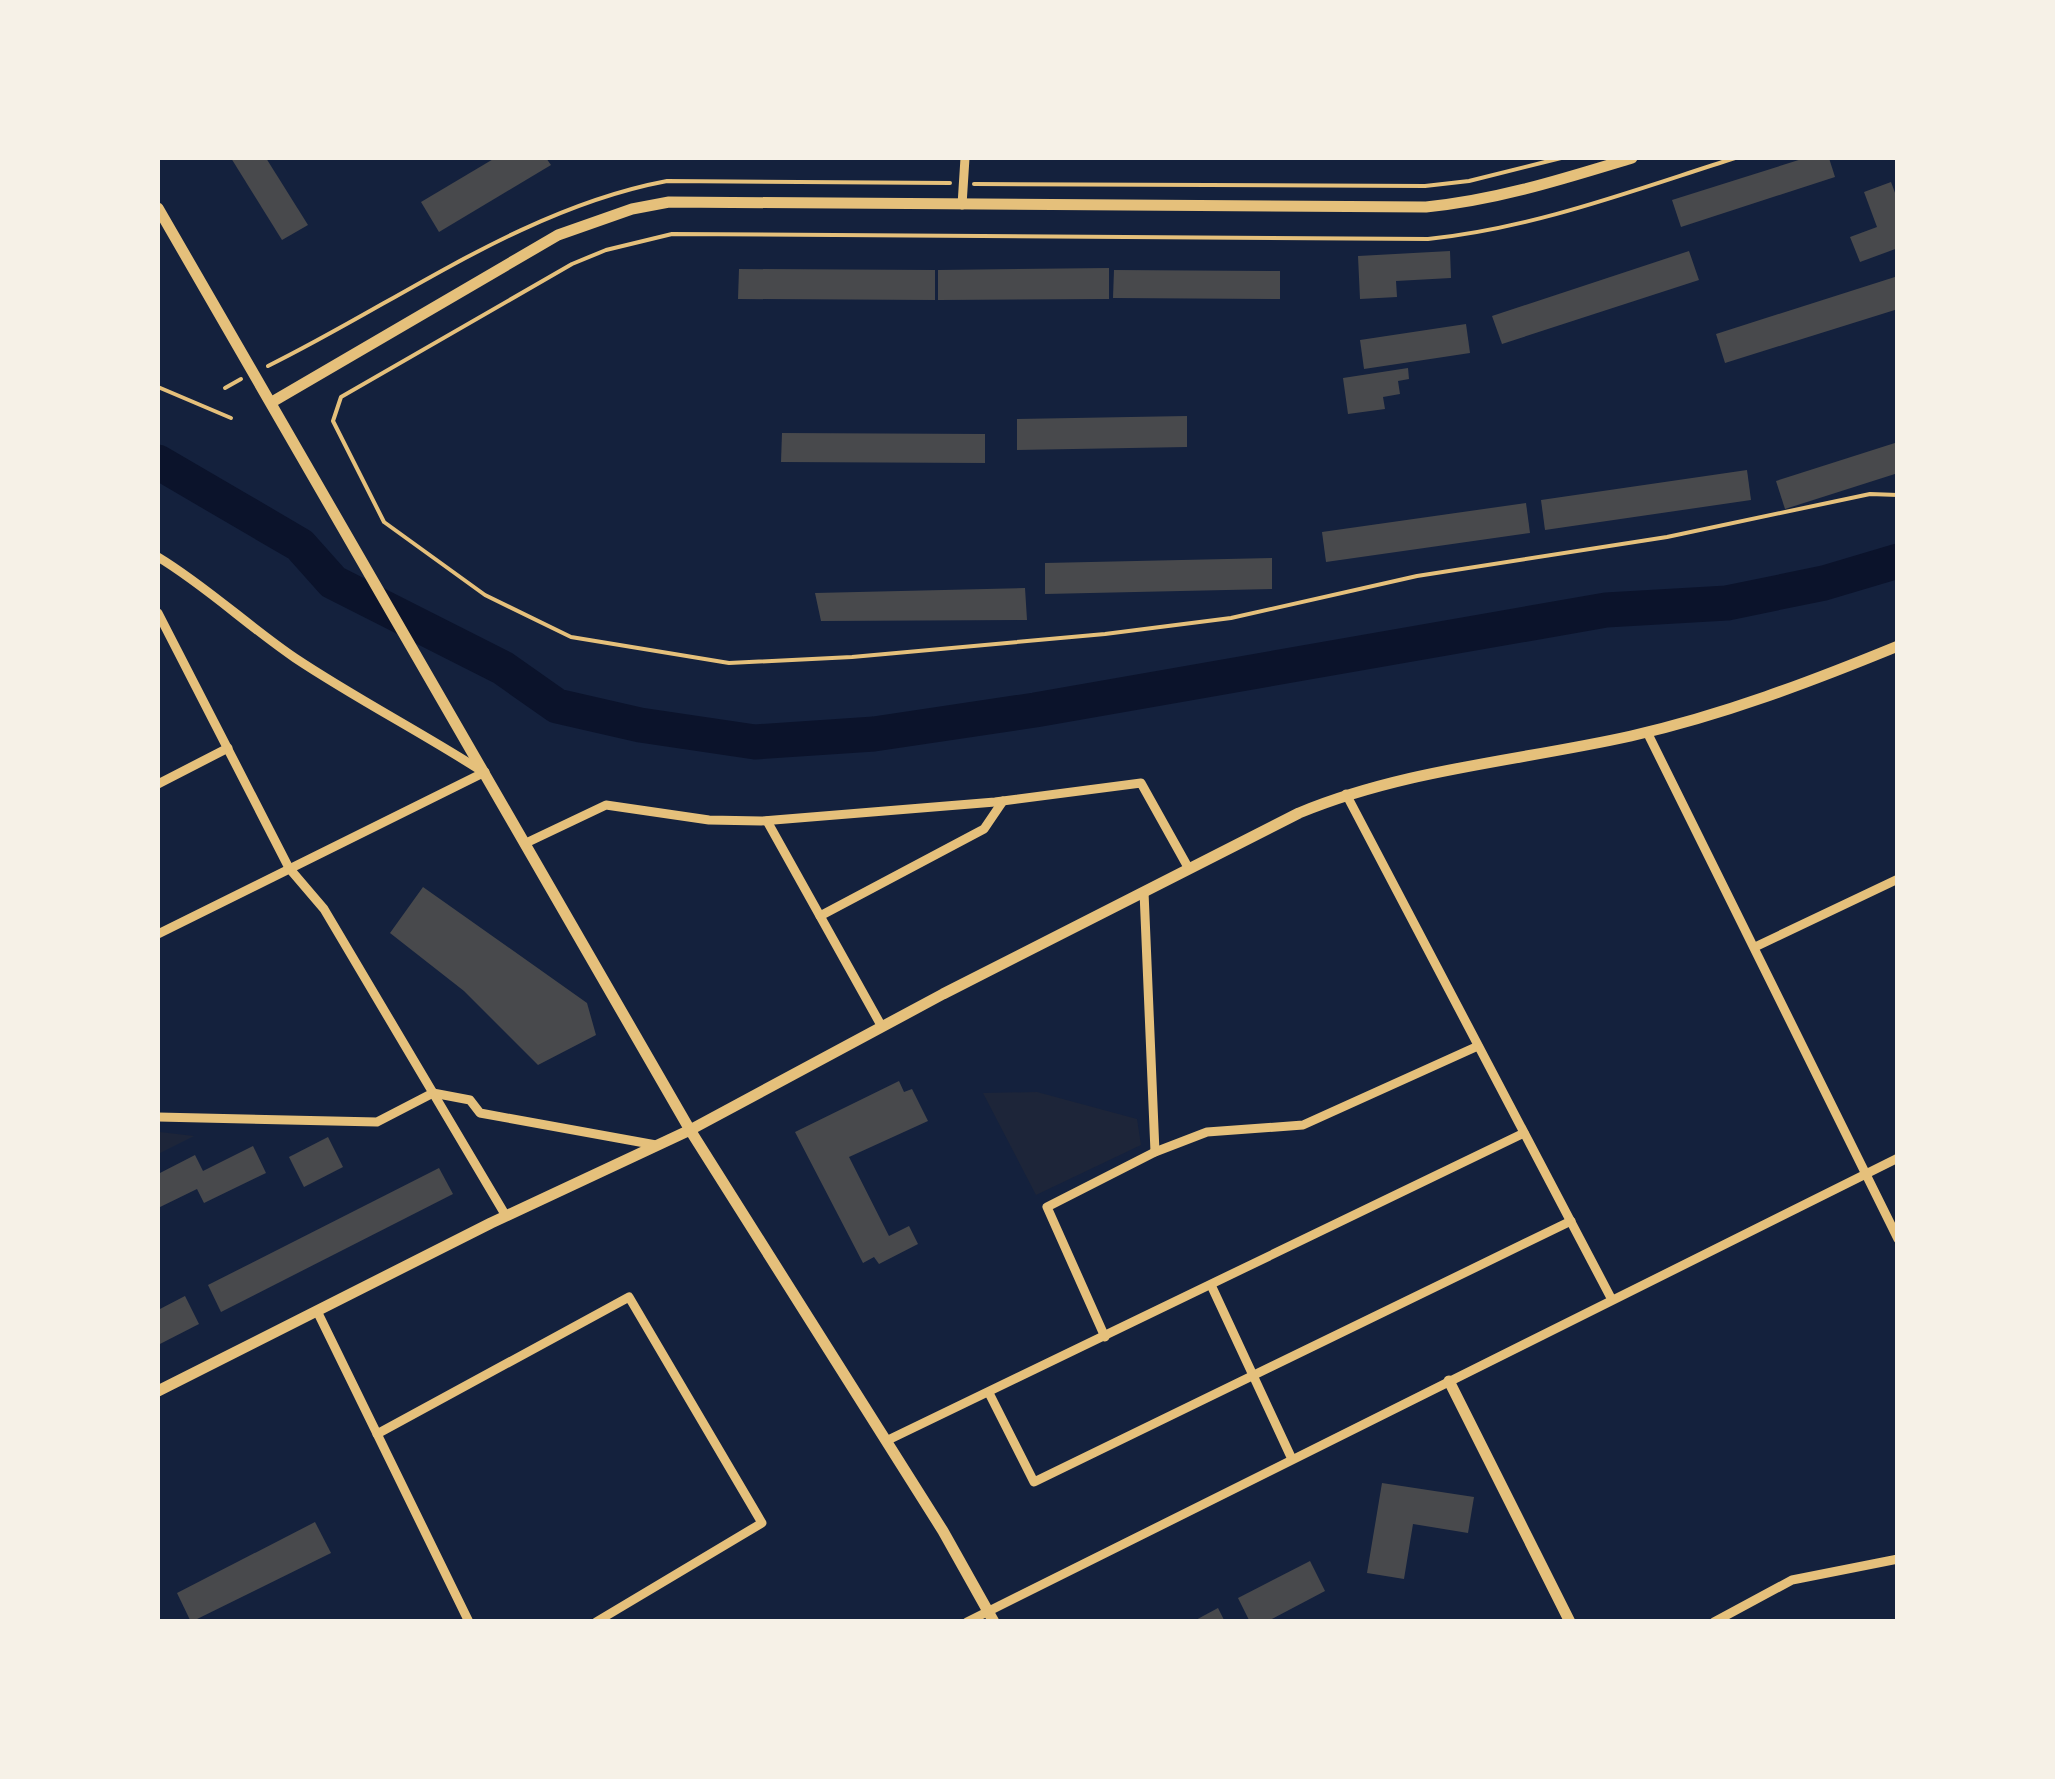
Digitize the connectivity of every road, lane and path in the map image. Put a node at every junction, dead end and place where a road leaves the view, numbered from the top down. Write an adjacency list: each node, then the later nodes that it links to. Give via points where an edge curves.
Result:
1 (965, 158): 4 (street)
2 (1632, 158): 4 (street, via 1543,186 1426,207)
3 (1735, 158): 9 (path, via 1552,217 1428,239 686,234 639,240 572,264 341,397 333,421 384,522 485,596 571,637 729,663 1232,618 1417,576 1667,537 1870,494)
4 (962, 205): 7 (street, via 669,202 632,210 558,236)
5 (158, 208): 7 (street)
6 (158, 388): 8 (path)
7 (272, 402): 16 (street)
8 (231, 418)
9 (1898, 495)
10 (158, 557): 16 (street, via 363,703)
11 (158, 613): 12 (street)
12 (162, 634): 15 (street)
13 (1898, 646): 14 (street, via 1791,688)
14 (1647, 732): 18 (street); 28 (street)
15 (228, 748): 17 (street); 22 (street)
16 (482, 767): 21 (street); 22 (street)
17 (158, 784)
18 (1346, 794): 23 (street); 30 (street)
19 (1003, 801): 20 (street); 23 (street, via 1141,784); 26 (street, via 984,830)
20 (767, 821): 21 (street, via 606,805); 26 (street)
21 (526, 844): 33 (street)
22 (288, 868): 27 (street); 31 (street, via 324,909)
23 (1189, 869): 25 (street)
24 (1898, 879): 28 (street)
25 (1144, 892): 29 (street); 36 (street)
26 (820, 916): 29 (street)
27 (158, 934)
28 (1756, 946): 38 (street)
29 (882, 1026): 33 (street)
30 (1478, 1046): 34 (street); 36 (street, via 1302,1125 1207,1132)
31 (433, 1093): 32 (street, via 378,1122); 35 (street, via 470,1100 480,1113); 39 (street)
32 (158, 1117)
33 (690, 1130): 35 (street); 51 (street)
34 (1524, 1133): 40 (street); 42 (street)
35 (656, 1146): 39 (street)
36 (1155, 1152): 45 (street, via 1047,1208)
37 (1898, 1158): 38 (street)
38 (1866, 1173): 41 (street); 43 (street)
39 (506, 1216): 44 (street)
40 (1571, 1221): 43 (street); 46 (street)
41 (1898, 1238)
42 (1211, 1284): 45 (street); 46 (street)
43 (1611, 1298): 47 (street)
44 (316, 1311): 48 (street); 50 (street)
45 (1104, 1337): 49 (street)
46 (1254, 1375): 49 (street, via 1034,1482); 52 (street)
47 (1449, 1381): 52 (street); 59 (street)
48 (158, 1391)
49 (989, 1392): 51 (street)
50 (377, 1434): 55 (street); 56 (street, via 628,1297 762,1523)
51 (886, 1441): 54 (street)
52 (1291, 1458): 54 (street)
53 (1898, 1559): 60 (street, via 1792,1580)
54 (987, 1609): 57 (street); 58 (street)
55 (469, 1622)
56 (596, 1622)
57 (967, 1622)
58 (994, 1622)
59 (1570, 1622)
60 (1714, 1622)

